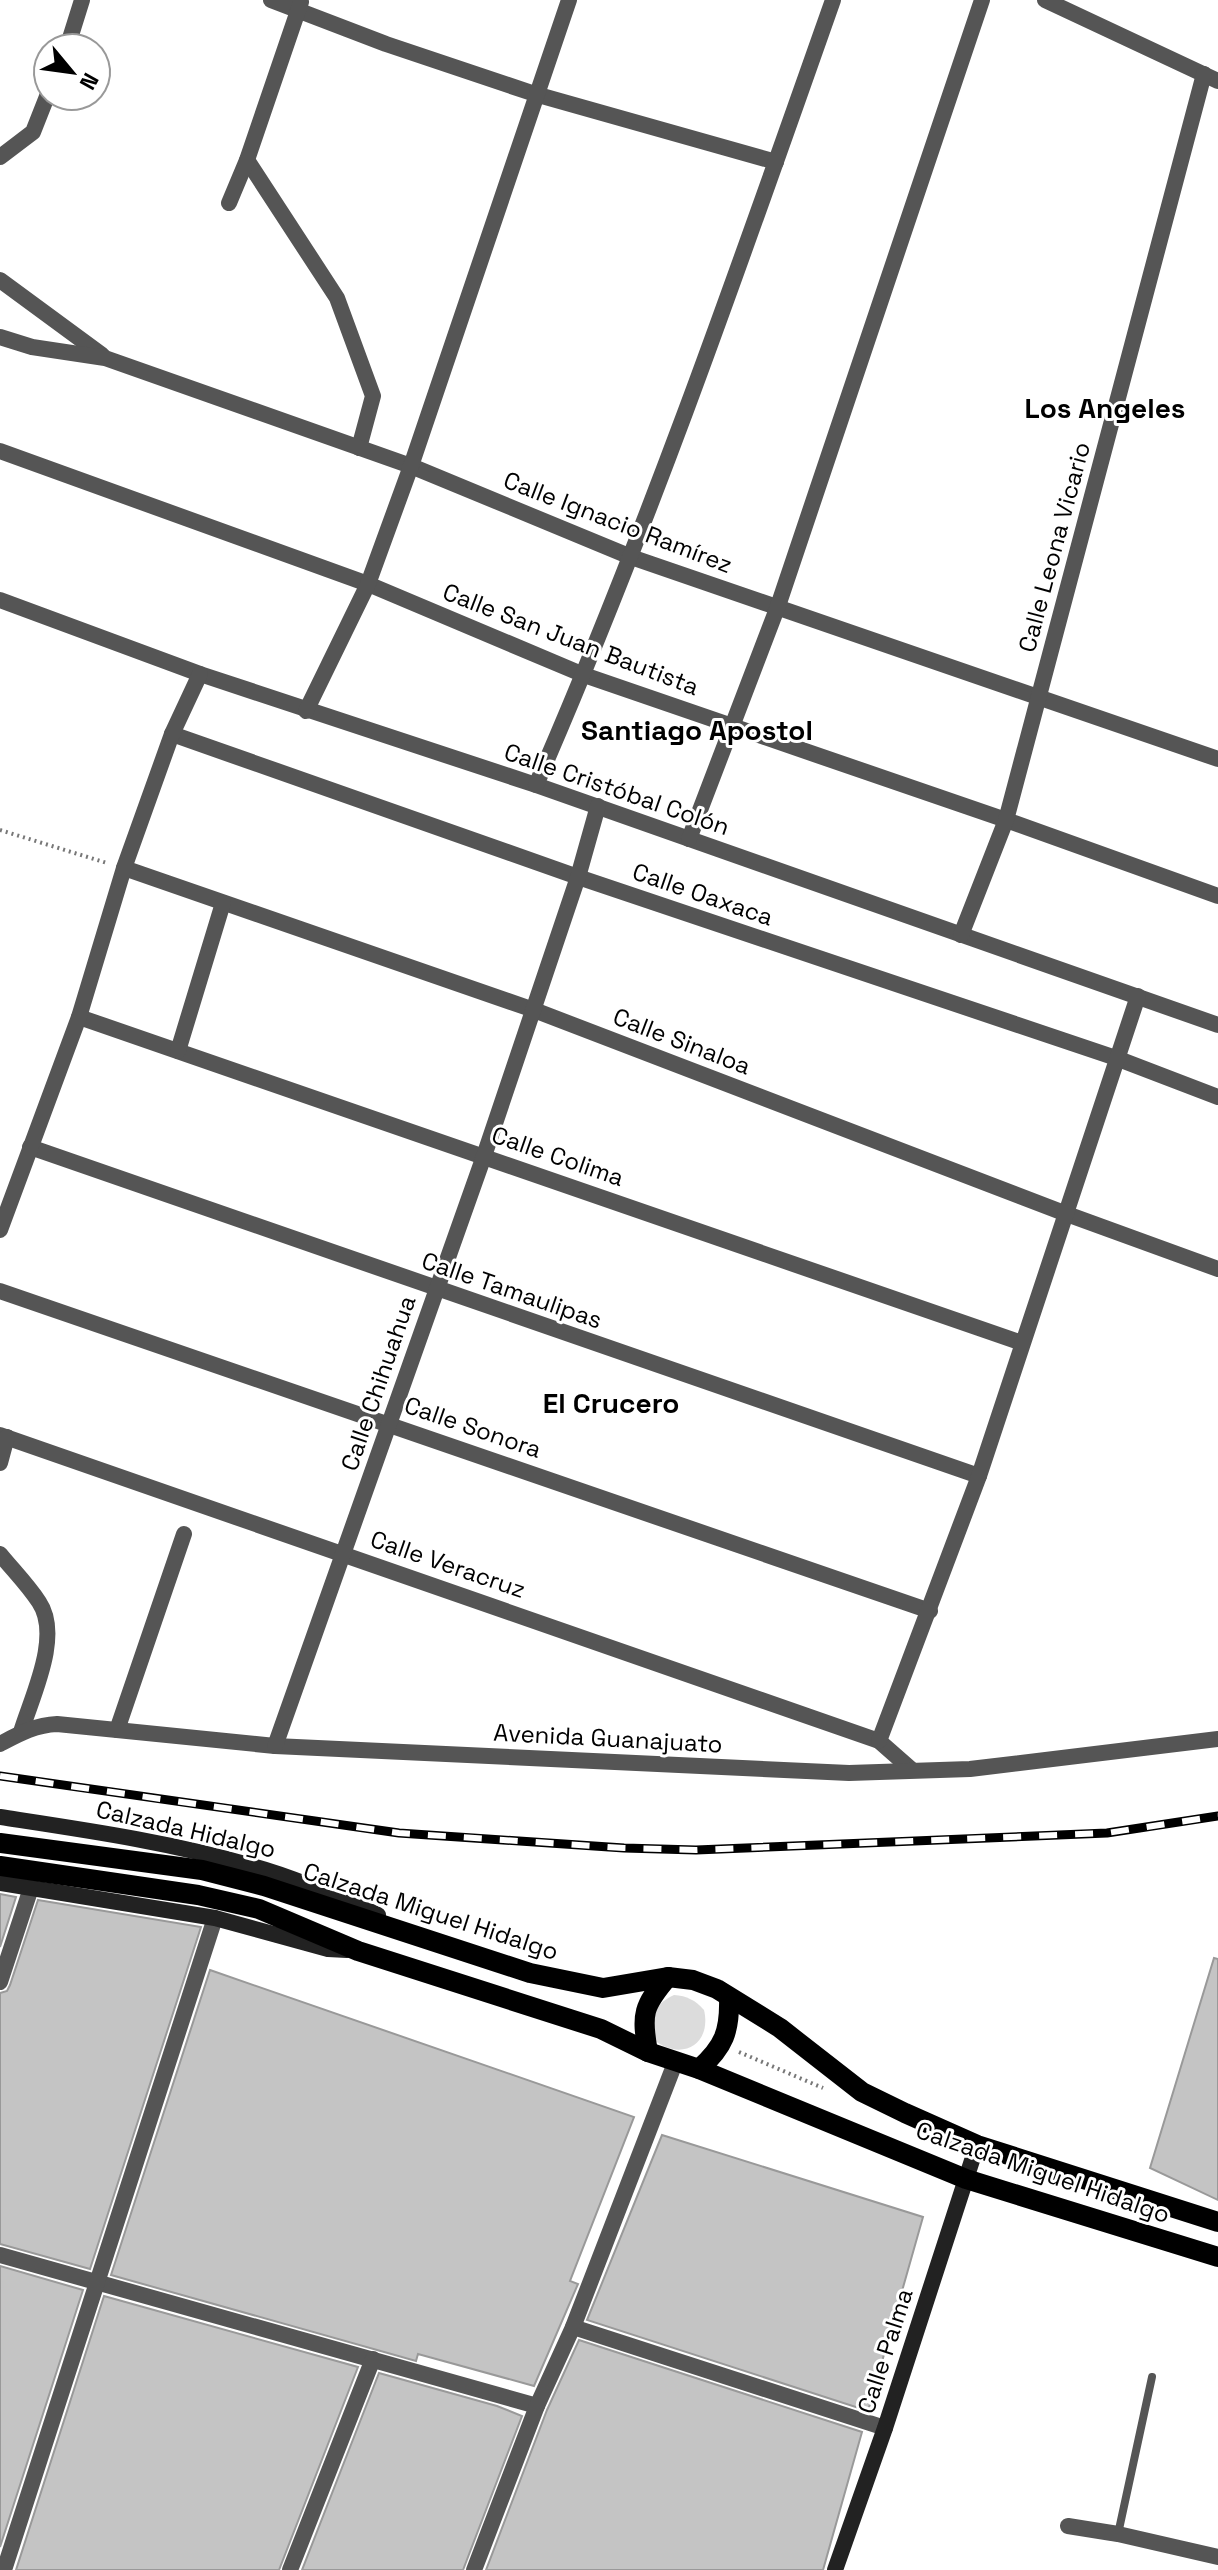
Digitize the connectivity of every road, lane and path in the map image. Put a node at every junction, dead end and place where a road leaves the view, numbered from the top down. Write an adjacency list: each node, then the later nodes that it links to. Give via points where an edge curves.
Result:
1 (82, 0): 8 (street)
2 (271, 0): 7 (street)
3 (569, 0): 10 (street)
4 (833, 0): 14 (street)
5 (982, 0): 25 (street)
6 (1045, 0): 9 (street)
7 (300, 5): 10 (street, via 386,44); 13 (street)
8 (72, 32)
9 (1211, 78): 28 (street, Calle Leona Vicario)
10 (535, 94): 14 (street); 21 (street)
11 (41, 112): 12 (street, via 33,132)
12 (0, 157)
13 (247, 160): 15 (street); 19 (street, via 337,298 373,396)
14 (776, 162): 22 (street)
15 (229, 203)
16 (0, 280): 18 (street)
17 (0, 337): 18 (street, Calle Ignacio Ramírez)
18 (105, 358): 19 (street, Calle Ignacio Ramírez)
19 (359, 448): 21 (street, Calle Ignacio Ramírez)
20 (0, 451): 23 (street, Calle San Juan Bautista)
21 (411, 466): 22 (street, Calle Ignacio Ramírez); 23 (street)
22 (631, 557): 25 (street, Calle Ignacio Ramírez); 27 (street)
23 (368, 584): 27 (street, Calle San Juan Bautista); 29 (street)
24 (0, 600): 26 (street, Calle Cristóbal Colón)
25 (778, 606): 28 (street, Calle Ignacio Ramírez); 30 (street)
26 (200, 674): 29 (street, Calle Cristóbal Colón); 31 (street)
27 (584, 675): 30 (street, Calle San Juan Bautista); 33 (street)
28 (1039, 696): 32 (street, Calle Ignacio Ramírez); 35 (street, Calle Leona Vicario)
29 (306, 711): 33 (street, Calle Cristóbal Colón)
30 (731, 725): 35 (street, Calle San Juan Bautista); 37 (street)
31 (172, 734): 38 (street); 39 (street, Calle Oaxaca)
32 (1218, 759)
33 (536, 785): 34 (street, Calle Cristóbal Colón)
34 (598, 806): 37 (street, Calle Cristóbal Colón); 39 (street, Calle Chihuahua)
35 (1006, 820): 40 (street, Calle San Juan Bautista); 42 (street, Calle Leona Vicario)
36 (0, 830): 38 (path)
37 (689, 839): 42 (street, Calle Cristóbal Colón)
38 (124, 868): 41 (street, Calle Sinaloa); 45 (street)
39 (578, 877): 44 (street, Calle Chihuahua); 48 (street, Calle Oaxaca)
40 (1218, 896)
41 (223, 903): 44 (street, Calle Sinaloa); 47 (street)
42 (961, 935): 43 (street, Calle Cristóbal Colón)
43 (1138, 996): 46 (street, Calle Cristóbal Colón); 48 (street)
44 (534, 1010): 51 (street, Calle Chihuahua); 52 (street, Calle Sinaloa)
45 (79, 1017): 47 (street, Calle Colima); 50 (street)
46 (1218, 1025)
47 (178, 1051): 51 (street, Calle Colima)
48 (1116, 1058): 49 (street, Calle Oaxaca); 52 (street)
49 (1218, 1097)
50 (30, 1147): 53 (street); 55 (street, Calle Tamaulipas)
51 (484, 1156): 55 (street, Calle Chihuahua); 57 (street, Calle Colima)
52 (1064, 1213): 54 (street, Calle Sinaloa); 57 (street)
53 (0, 1230)
54 (1218, 1269)
55 (436, 1290): 58 (street, Calle Chihuahua); 61 (street, Calle Tamaulipas)
56 (0, 1291): 58 (street, Calle Sonora)
57 (1022, 1343): 61 (street)
58 (391, 1424): 63 (street, Calle Chihuahua); 65 (street, Calle Sonora)
59 (3, 1436): 60 (street); 63 (street, Calle Veracruz)
60 (0, 1463)
61 (979, 1476): 65 (street)
62 (184, 1534): 66 (street)
63 (342, 1552): 69 (street, Calle Veracruz); 71 (street, Calle Chihuahua)
64 (0, 1554): 67 (street, via 41,1603 48,1621 49,1643)
65 (930, 1611): 69 (street)
66 (117, 1730): 67 (street, Avenida Guanajuato, via 57,1724); 71 (street, Avenida Guanajuato)
67 (21, 1732): 70 (street, Avenida Guanajuato)
68 (1218, 1739): 72 (street, Avenida Guanajuato, via 970,1769)
69 (879, 1741): 72 (street)
70 (0, 1744)
71 (275, 1746): 72 (street, Avenida Guanajuato, via 849,1773)
72 (912, 1770)
73 (0, 1817): 79 (street, Calzada Hidalgo, via 154,1841 255,1866)
74 (3, 1843): 79 (main road, Calzada Miguel Hidalgo, via 202,1870)
75 (0, 1866): 80 (main road, Calzada Miguel Hidalgo, via 259,1909)
76 (0, 1883): 77 (street, Calzada Miguel Hidalgo)
77 (31, 1888): 78 (street, Calzada Miguel Hidalgo); 82 (street)
78 (215, 1918): 80 (street, Calzada Miguel Hidalgo, via 328,1949); 92 (street)
79 (445, 1945): 81 (main road, Calzada Miguel Hidalgo, via 530,1973 603,1988)
80 (358, 1951): 84 (main road, Calzada Miguel Hidalgo, via 601,2029)
81 (668, 1977): 83 (main road, Calzada Miguel Hidalgo, via 693,1980); 84 (main road, via 644,2012)
82 (0, 1982)
83 (729, 1998): 86 (main road, via 725,2038); 87 (main road, Calzada Miguel Hidalgo, via 780,2028 862,2092)
84 (648, 2052): 85 (main road, Calzada Miguel Hidalgo)
85 (675, 2063): 86 (main road, Calzada Miguel Hidalgo); 93 (street)
86 (699, 2069): 88 (main road, Calzada Miguel Hidalgo)
87 (977, 2145): 88 (street, Calle Palma); 89 (main road, Calzada Miguel Hidalgo)
88 (966, 2179): 91 (main road, Calzada Miguel Hidalgo); 97 (street, Calle Palma)
89 (1218, 2222)
90 (0, 2255): 92 (street)
91 (1218, 2257)
92 (96, 2283): 94 (street); 101 (street)
93 (573, 2327): 96 (street); 97 (street)
94 (373, 2359): 96 (street); 102 (street)
95 (1152, 2377): 99 (lane)
96 (537, 2406): 103 (street)
97 (885, 2428): 104 (street, Calle Palma)
98 (1068, 2526): 99 (street)
99 (1118, 2534): 100 (street)
100 (1218, 2557)
101 (4, 2570)
102 (290, 2570)
103 (474, 2570)
104 (835, 2570)

